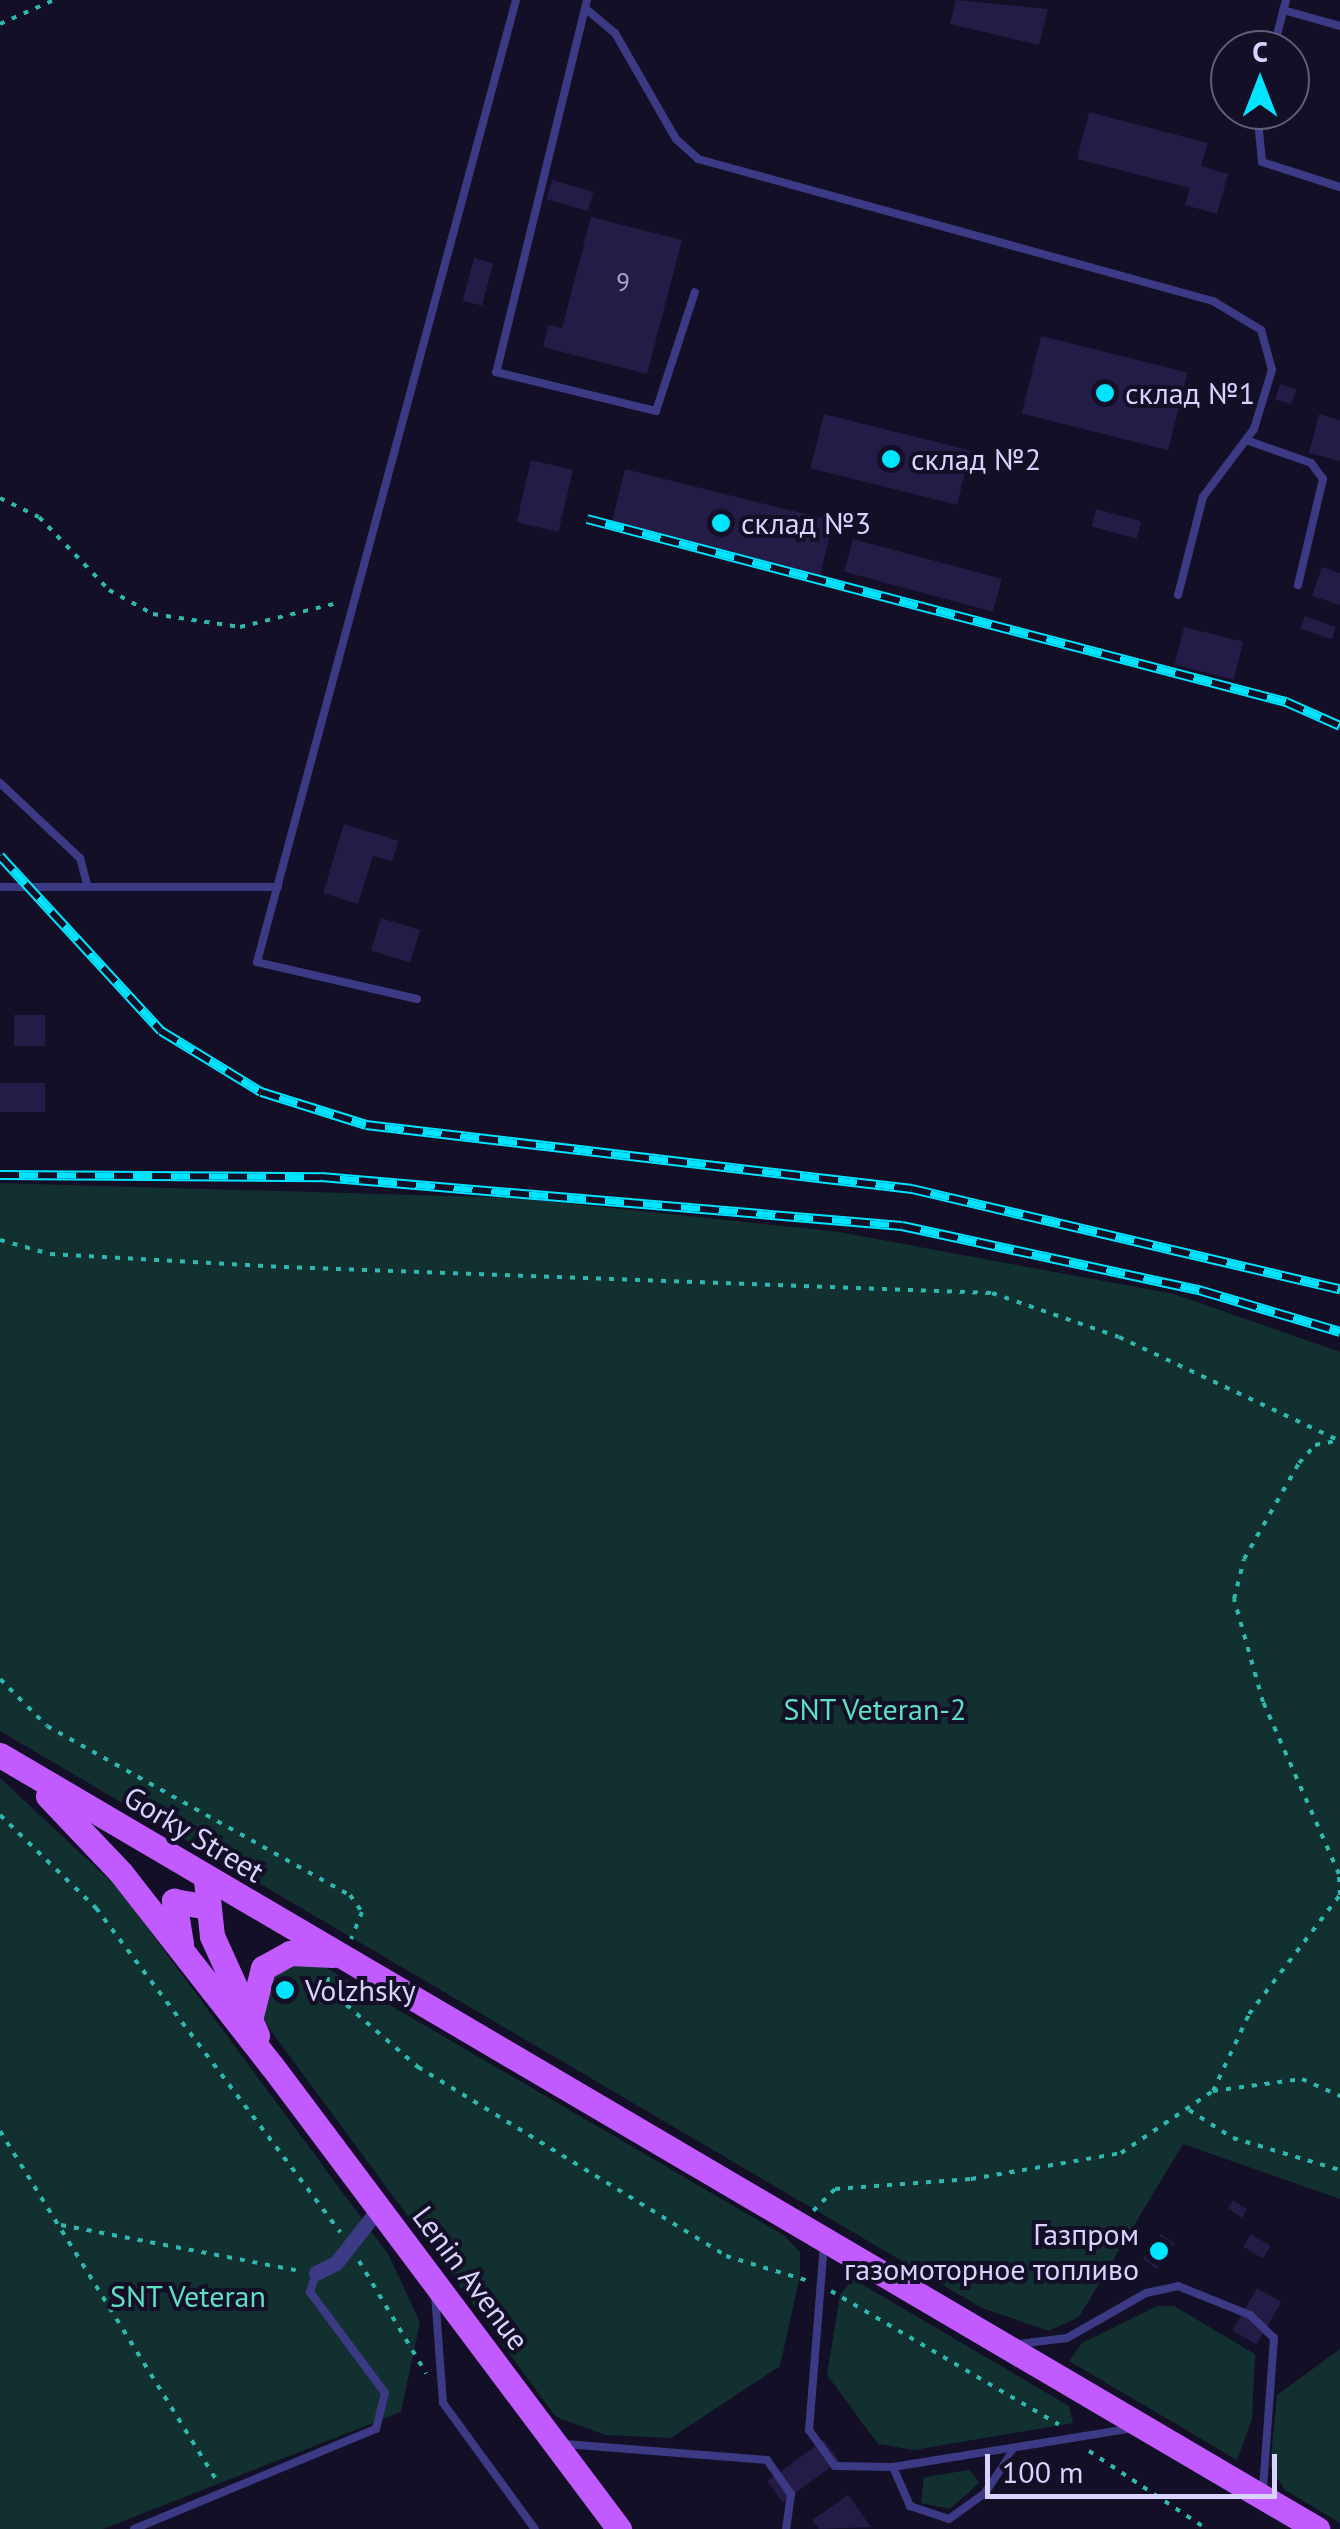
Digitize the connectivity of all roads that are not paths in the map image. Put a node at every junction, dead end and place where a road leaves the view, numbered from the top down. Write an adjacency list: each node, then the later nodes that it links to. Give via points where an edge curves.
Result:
1 (516, 0): 15 (lane)
2 (586, 4): 8 (lane, via 496,372 656,410); 9 (lane, via 615,33 676,139 698,158 1240,311 1261,330 1272,370)
3 (1285, 5): 4 (lane); 5 (lane)
4 (1340, 26)
5 (1278, 30)
6 (1259, 130): 7 (lane, via 1262,162)
7 (1340, 186)
8 (695, 292)
9 (1249, 441): 10 (lane, via 1311,463 1323,479); 11 (lane, via 1203,497)
10 (1298, 585)
11 (1178, 595)
12 (0, 783): 14 (lane, via 80,858)
13 (0, 887): 14 (lane)
14 (88, 887): 15 (lane)
15 (278, 887): 16 (lane, via 258,962)
16 (417, 999)
17 (8, 1760): 18 (main road, Gorky Street); 21 (main road, Lenin Avenue, via 122,1874)
18 (206, 1880): 19 (main road, Lenin Avenue); 20 (main road, Gorky Street)
19 (206, 1907): 21 (main road, via 185,1896 174,1901); 22 (main road, Lenin Avenue)
20 (340, 1956): 22 (main road, via 290,1953 262,1968); 25 (main road, Gorky Street)
21 (189, 1963): 23 (main road, Lenin Avenue)
22 (250, 2020): 23 (main road, Lenin Avenue)
23 (272, 2066): 24 (main road, Lenin Avenue)
24 (378, 2208): 26 (street, via 350,2246); 27 (main road, Lenin Avenue)
25 (824, 2239): 28 (main road, Gorky Street); 32 (lane, via 808,2430 834,2466)
26 (316, 2273): 34 (lane, via 310,2292 385,2393 376,2430)
27 (435, 2285): 30 (main road, Lenin Avenue); 35 (lane, via 442,2403)
28 (988, 2335): 29 (main road, Gorky Street); 33 (lane, via 1015,2344 1067,2338 1146,2293 1178,2286 1250,2315 1274,2338 1260,2484)
29 (1142, 2425): 31 (lane, via 1080,2443); 33 (main road, Gorky Street)
30 (555, 2444): 36 (main road, Lenin Avenue); 37 (lane, via 767,2460 792,2494)
31 (1012, 2452): 32 (lane); 32 (lane, via 985,2494 949,2519 910,2506)
32 (893, 2468)
33 (1283, 2509): 38 (main road, Gorky Street)
34 (134, 2529)
35 (536, 2529)
36 (619, 2529)
37 (786, 2529)
38 (1317, 2529)

